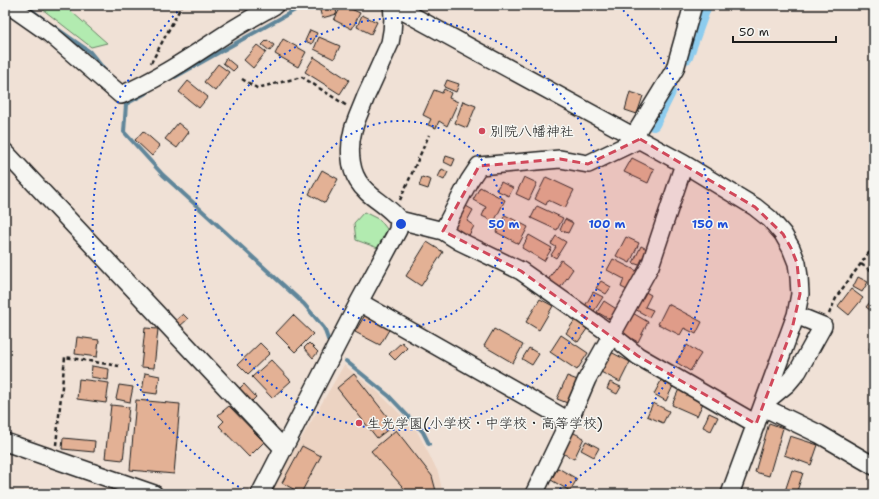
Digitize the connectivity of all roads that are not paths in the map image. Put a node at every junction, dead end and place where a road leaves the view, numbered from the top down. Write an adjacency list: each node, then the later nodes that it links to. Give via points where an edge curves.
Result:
1 (9, 5): 2 (street, via 49,33 121,95 138,88)
2 (275, 5)
3 (392, 5): 5 (street); 8 (street, via 394,17 390,43 352,131 351,150 357,180 369,194)
4 (693, 5): 5 (street, via 675,69)
5 (637, 138): 7 (street); 9 (street, via 588,164 560,159 479,166)
6 (5, 152): 17 (street)
7 (684, 164): 11 (street, via 755,207 783,234 797,263 800,294); 12 (street, via 650,266)
8 (397, 217): 9 (street); 10 (street, via 398,230)
9 (443, 231): 12 (street, via 521,271)
10 (359, 302): 14 (street); 17 (street)
11 (796, 315): 13 (street); 13 (street, via 823,326 798,371)
12 (612, 335): 14 (street, via 587,379); 15 (street, via 638,356)
13 (764, 404): 15 (street); 18 (street)
14 (569, 421): 21 (street)
15 (756, 424): 22 (street)
16 (5, 442): 19 (street)
17 (283, 448): 20 (street)
18 (874, 466)
19 (154, 494)
20 (260, 494)
21 (534, 494)
22 (730, 494)

